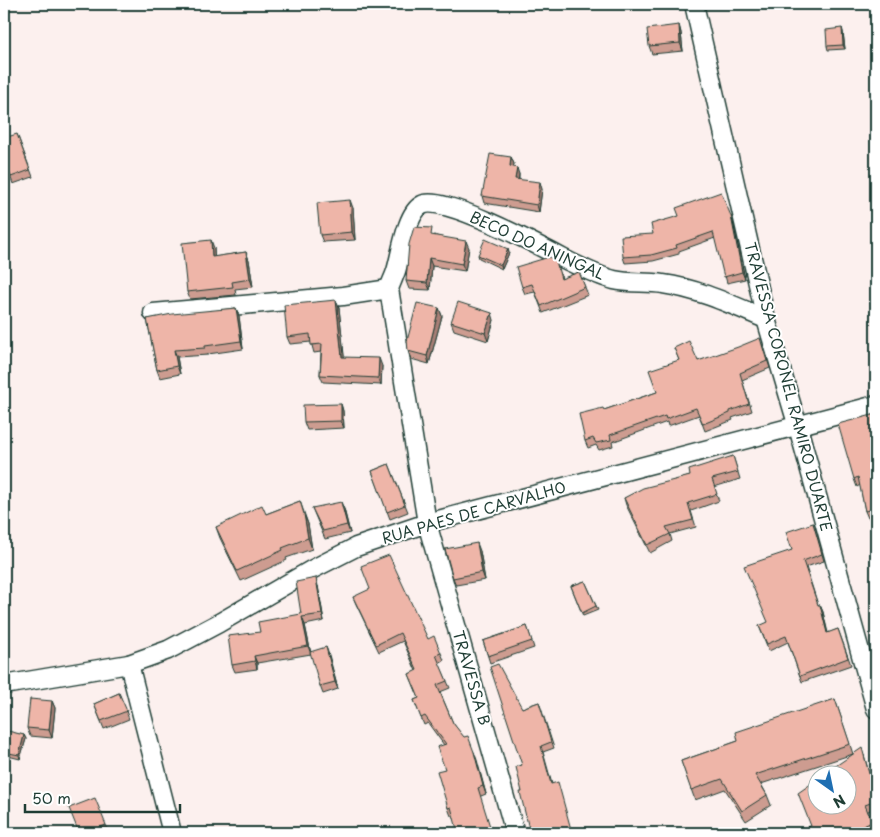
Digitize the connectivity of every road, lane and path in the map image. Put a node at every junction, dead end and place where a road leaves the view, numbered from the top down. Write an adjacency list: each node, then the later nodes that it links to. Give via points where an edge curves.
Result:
1 (694, 4): 4 (street, TRAVESSA CORONEL RAMIRO DUARTE)
2 (389, 289): 3 (street); 4 (street, BECO DO ANINGAL, via 413,215 420,206 431,204 488,221 592,273 614,280 663,284 714,296); 7 (street, TRAVESSA B)
3 (153, 313)
4 (766, 319): 6 (street, TRAVESSA CORONEL RAMIRO DUARTE)
5 (876, 405): 6 (street, RUA PAES DE CARVALHO)
6 (798, 427): 7 (street, RUA PAES DE CARVALHO); 10 (street, TRAVESSA CORONEL RAMIRO DUARTE)
7 (427, 523): 8 (street, RUA PAES DE CARVALHO, via 356,547 168,650); 12 (street, TRAVESSA B)
8 (128, 664): 9 (street, RUA PAES DE CARVALHO); 11 (street)
9 (4, 685)
10 (876, 709)
11 (172, 833)
12 (516, 833)

